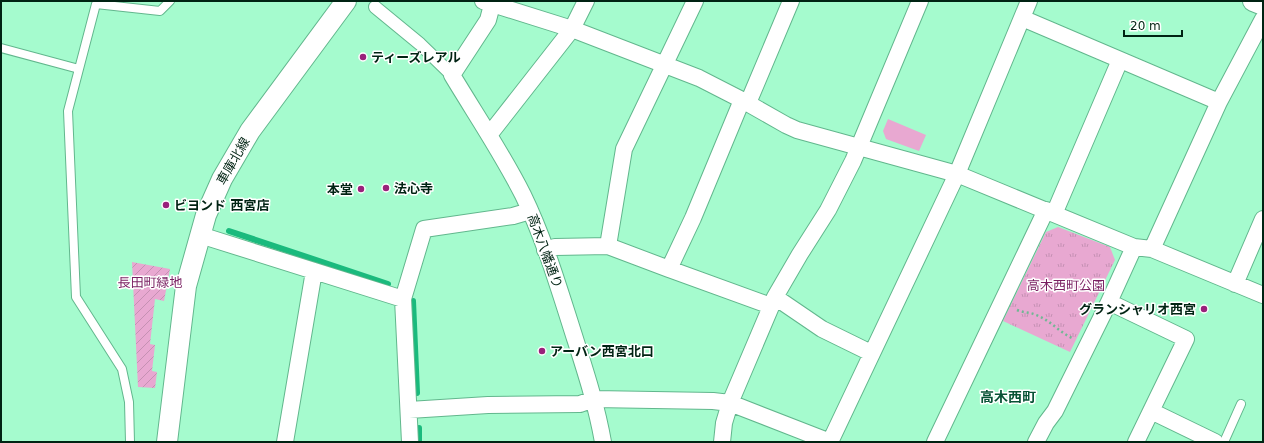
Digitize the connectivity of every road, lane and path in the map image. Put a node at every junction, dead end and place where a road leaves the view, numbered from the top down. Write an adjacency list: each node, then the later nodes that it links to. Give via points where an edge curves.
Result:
1 (170, 1): 18 (lane, via 160,10 96,4)
2 (346, 1): 28 (street, 車庫北線, via 250,131 222,178)
3 (586, 1): 14 (street)
4 (695, 1): 17 (street)
5 (792, 1): 20 (street)
6 (920, 1): 23 (street)
7 (1029, 1): 12 (street)
8 (1253, 1): 10 (street)
9 (489, 2): 14 (street); 19 (street, via 488,20)
10 (1263, 5)
11 (375, 7): 19 (street, via 420,44)
12 (1022, 18): 16 (street); 24 (street)
13 (1263, 18): 21 (street)
14 (572, 29): 17 (street); 22 (street)
15 (1, 48): 18 (lane)
16 (1120, 60): 21 (street); 26 (street)
17 (664, 64): 20 (street); 29 (street, via 624,149)
18 (79, 69): 49 (lane, via 68,111 76,297 122,369 129,402)
19 (452, 76): 22 (street, 高木八幡通り)
20 (745, 101): 23 (street, via 797,130); 33 (street)
21 (1220, 102): 31 (street)
22 (489, 135): 25 (street, 高木八幡通り)
23 (858, 147): 24 (street); 38 (street, via 834,198)
24 (957, 174): 26 (street); 42 (street)
25 (530, 210): 32 (street, 高木八幡通り); 37 (street, via 513,216 424,230)
26 (1050, 212): 30 (street); 40 (street)
27 (1263, 219): 35 (street)
28 (200, 235): 34 (street); 50 (street, 車庫北線, via 186,286)
29 (608, 246): 32 (street, via 555,247); 33 (street)
30 (1134, 247): 31 (street); 39 (street)
31 (1152, 249): 35 (street)
32 (545, 250): 43 (street, 高木八幡通り)
33 (669, 269): 38 (street)
34 (314, 271): 37 (street); 51 (street)
35 (1235, 284): 36 (street)
36 (1263, 296)
37 (403, 299): 46 (street)
38 (773, 301): 42 (street); 44 (street)
39 (1108, 302): 41 (street); 47 (street, via 1186,339)
40 (1002, 304): 41 (path, via 1023,313 1035,314 1065,335); 55 (street)
41 (1088, 345): 56 (street, via 1056,411 1046,422)
42 (871, 353): 48 (street)
43 (594, 400): 44 (street); 46 (street, via 580,404 488,405); 53 (street, 高木八幡通り)
44 (730, 403): 48 (street); 54 (street)
45 (1241, 404): 59 (lane)
46 (409, 410): 52 (street)
47 (1151, 411): 57 (street); 58 (street)
48 (824, 441)
49 (130, 442)
50 (167, 442)
51 (285, 442)
52 (410, 442)
53 (603, 442)
54 (722, 442)
55 (935, 442)
56 (1036, 442)
57 (1136, 442)
58 (1215, 442)
59 (1224, 442)

